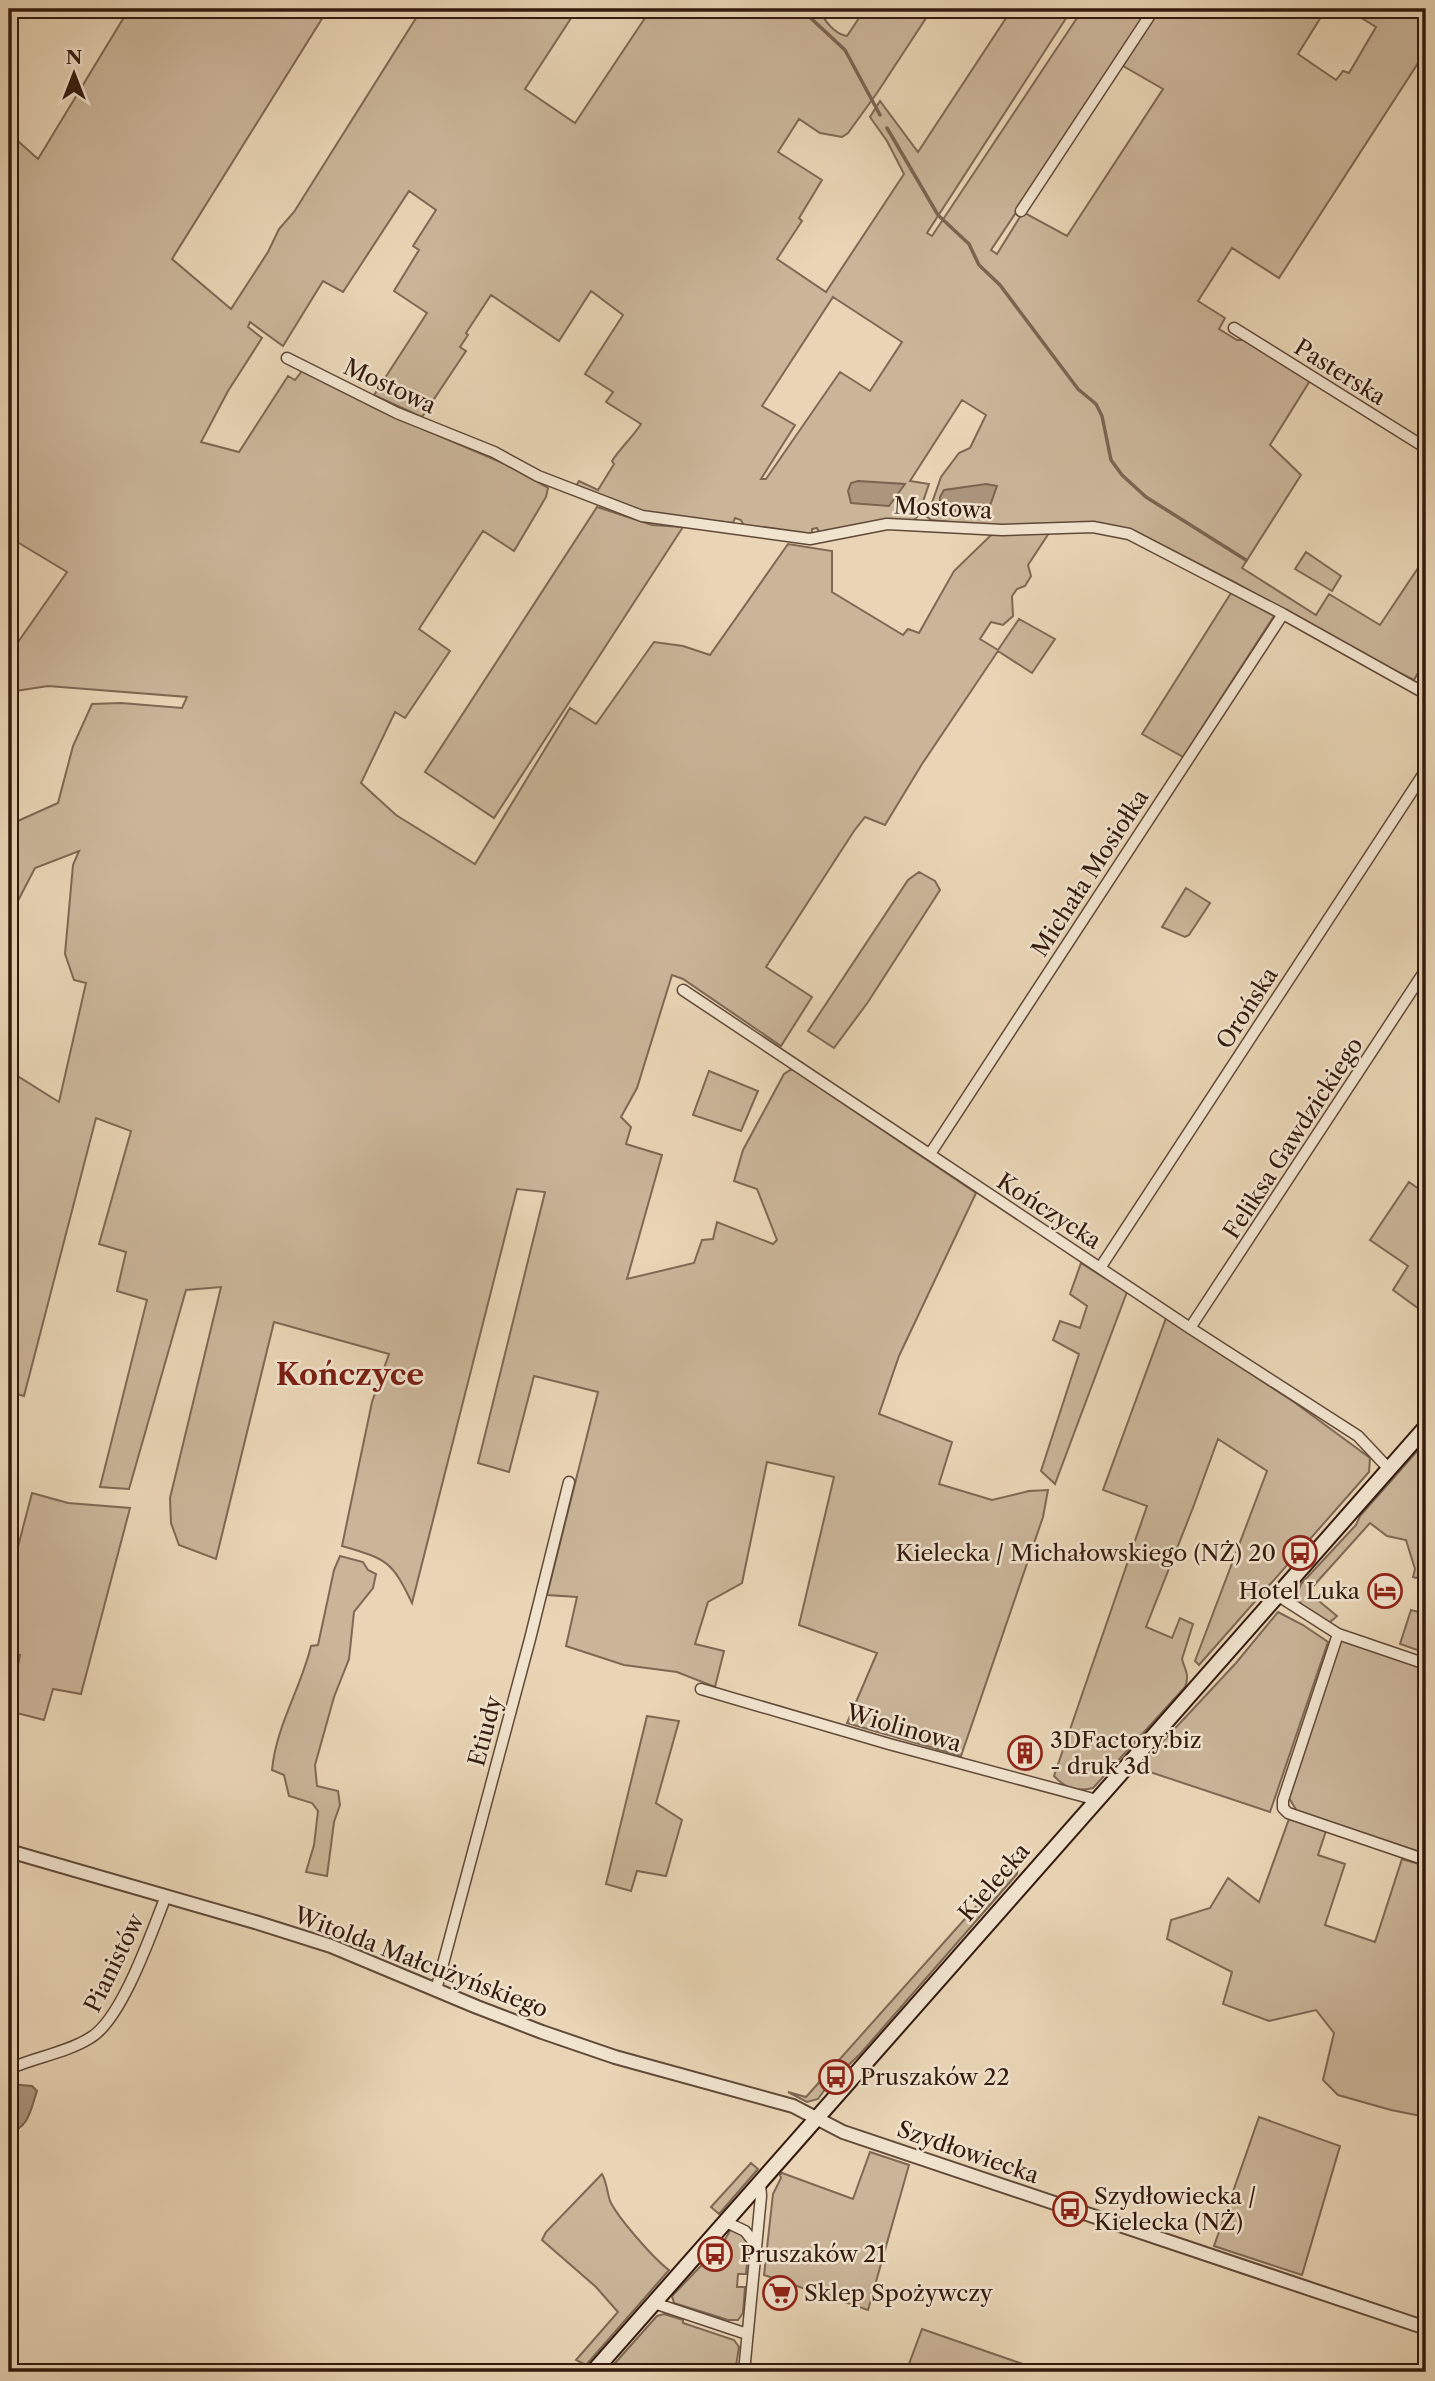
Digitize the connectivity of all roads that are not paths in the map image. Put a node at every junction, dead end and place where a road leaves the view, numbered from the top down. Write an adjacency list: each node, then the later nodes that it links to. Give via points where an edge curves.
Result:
1 (1154, 9): 2 (street)
2 (1021, 211)
3 (1234, 328): 5 (street, Pasterska)
4 (287, 358): 6 (street, Mostowa, via 397,413 632,514 810,539 887,524 1002,530 1105,528 1138,537)
5 (1426, 448)
6 (1283, 614): 7 (street, Mostowa); 11 (street, Michała Mosiołka)
7 (1426, 694)
8 (1426, 770): 12 (street, Orońska)
9 (1426, 969): 13 (street, Feliksa Gawdzickiego)
10 (683, 989): 11 (street, Kończycka)
11 (930, 1154): 12 (street, Kończycka)
12 (1100, 1268): 13 (street, Kończycka)
13 (1190, 1328): 15 (street, Kończycka, via 1357,1436)
14 (1426, 1427): 15 (main road, Kielecka)
15 (1389, 1469): 17 (main road, Kielecka)
16 (569, 1482): 25 (street, Etiudy)
17 (1277, 1595): 18 (street); 21 (main road, Kielecka)
18 (1338, 1634): 19 (street); 23 (street, via 1283,1808)
19 (1426, 1664)
20 (701, 1689): 21 (street, Wiolinowa)
21 (1097, 1800): 27 (main road, Kielecka)
22 (9, 1851): 24 (street, Witolda Małcużyńskiego)
23 (1426, 1860)
24 (166, 1896): 25 (street, Witolda Małcużyńskiego, via 331,1946); 26 (street, Pianistów, via 143,1953 103,2029 89,2039)
25 (436, 1990): 27 (street, Witolda Małcużyńskiego, via 615,2057 793,2106)
26 (9, 2069)
27 (816, 2120): 28 (main road, Kielecka); 32 (street, Szydłowiecka)
28 (760, 2183): 29 (main road, Kielecka); 30 (street)
29 (726, 2222): 30 (street, via 745,2231); 31 (main road, Kielecka)
30 (756, 2245): 33 (street)
31 (654, 2303): 33 (street); 34 (main road, Kielecka)
32 (1426, 2328)
33 (747, 2334): 35 (street)
34 (595, 2370)
35 (744, 2372)

